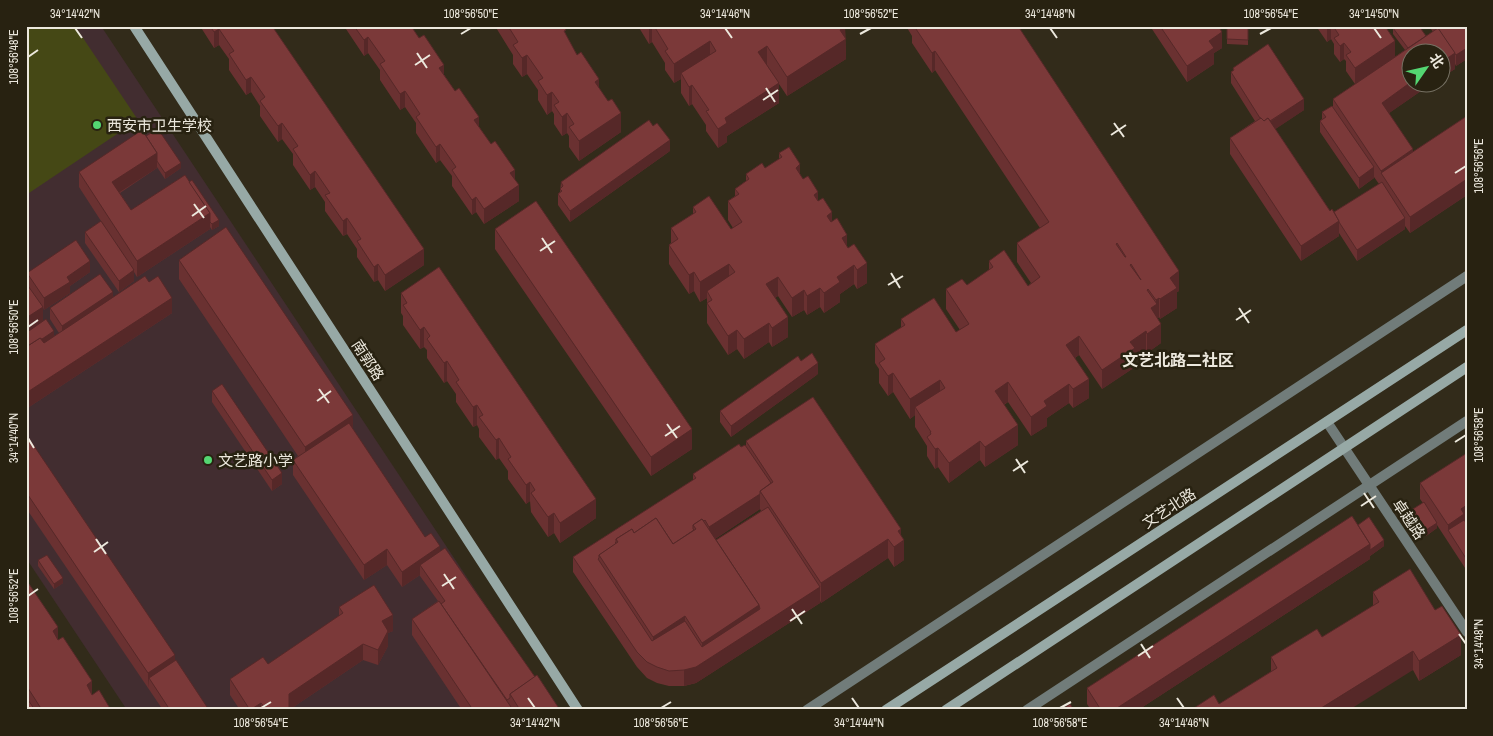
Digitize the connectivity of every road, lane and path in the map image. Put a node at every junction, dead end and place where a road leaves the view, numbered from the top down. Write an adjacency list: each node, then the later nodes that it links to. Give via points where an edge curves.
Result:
1 (134, 26): 10 (main road, 南郭路)
2 (1467, 276): 11 (street)
3 (1467, 330): 6 (main road, 文艺北路)
4 (1467, 367): 7 (main road)
5 (1467, 421): 8 (street)
6 (1327, 422): 7 (street, 卓越路); 12 (main road, 文艺北路)
7 (1344, 448): 8 (street, 卓越路); 13 (main road)
8 (1369, 486): 9 (street, 卓越路); 14 (street)
9 (1467, 632)
10 (578, 710)
11 (807, 710)
12 (886, 710)
13 (946, 710)
14 (1027, 710)

